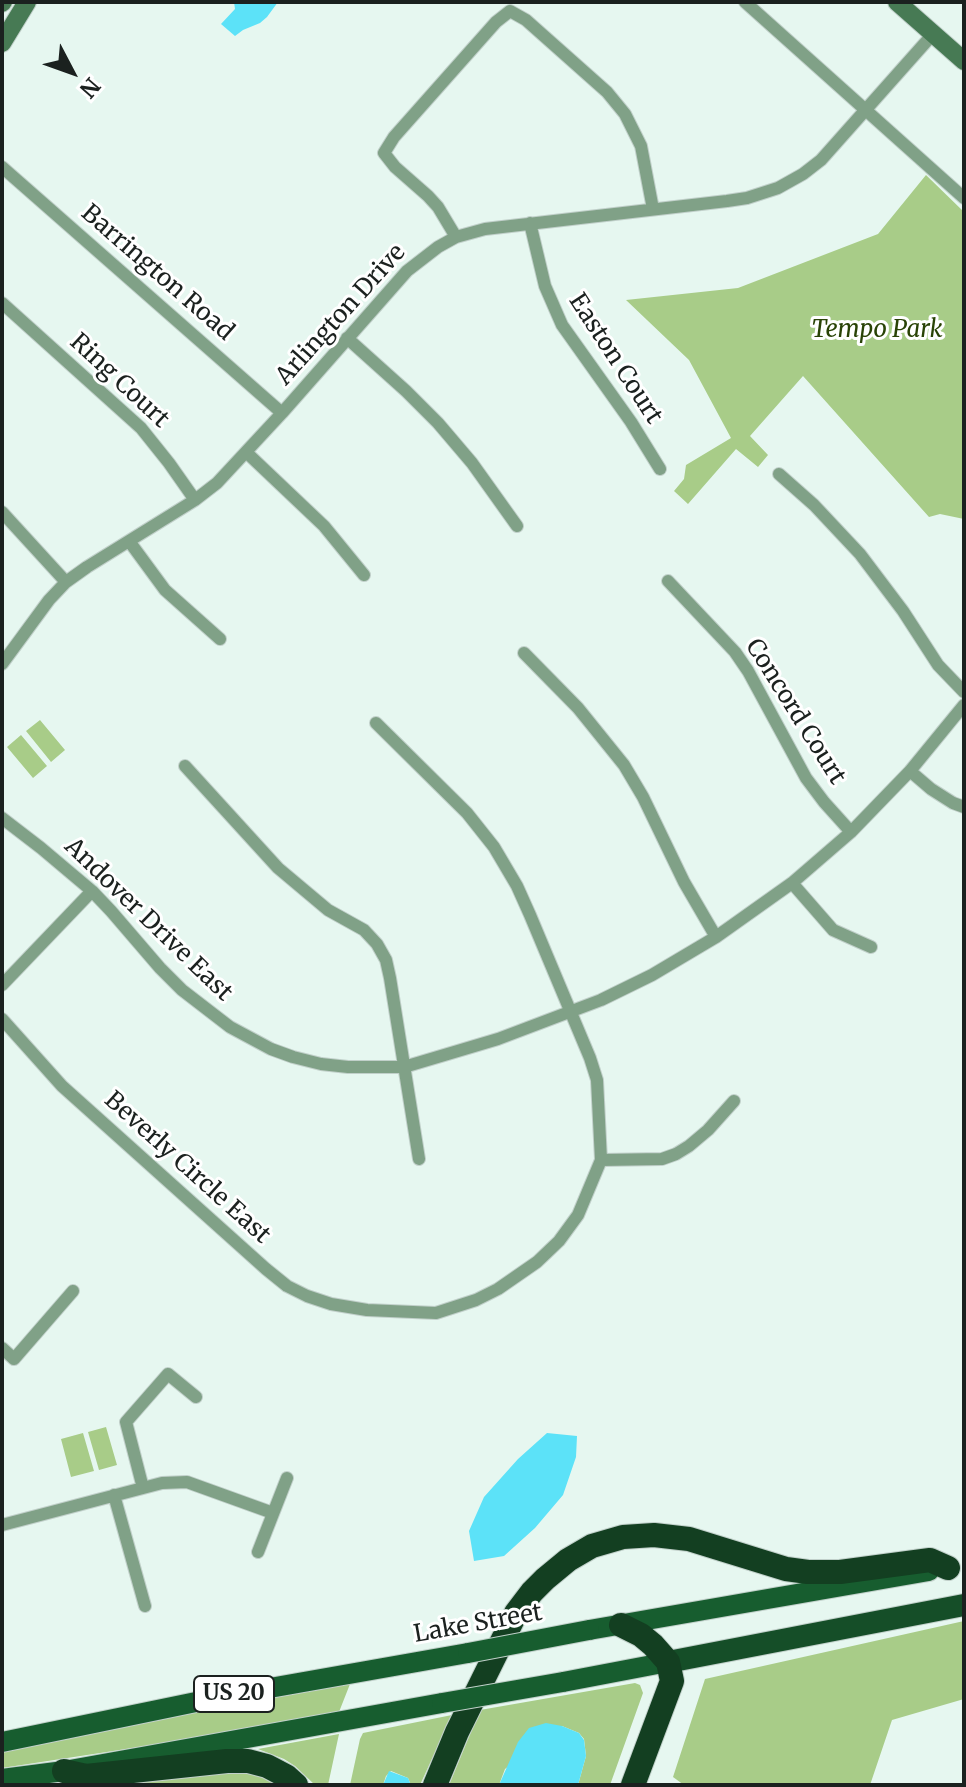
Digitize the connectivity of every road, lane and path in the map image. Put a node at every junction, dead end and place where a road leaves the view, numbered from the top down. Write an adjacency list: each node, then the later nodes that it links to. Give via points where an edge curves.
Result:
1 (27, 2): 5 (main road)
2 (745, 2): 7 (street)
3 (897, 2): 4 (main road)
4 (933, 34): 6 (main road); 7 (street, Arlington Drive)
5 (2, 43)
6 (964, 61)
7 (865, 110): 9 (street); 10 (street, Arlington Drive, via 821,160 778,188 747,198)
8 (2, 167): 15 (street, Barrington Road)
9 (964, 198)
10 (653, 209): 11 (street, Arlington Drive); 12 (street, via 644,155 625,114 607,92 510,11 384,153 438,207)
11 (530, 223): 12 (street, Arlington Drive); 17 (street, Easton Court, via 545,286 562,325)
12 (456, 237): 14 (street, Arlington Drive, via 407,271)
13 (2, 303): 19 (street, Ring Court, via 141,428)
14 (347, 338): 15 (street, Arlington Drive); 21 (street, via 438,423)
15 (282, 413): 16 (street, Arlington Drive)
16 (246, 452): 19 (street, Arlington Drive); 23 (street, via 324,526)
17 (660, 469)
18 (779, 474): 29 (street, via 860,554 938,665)
19 (195, 500): 22 (street, Arlington Drive)
20 (2, 512): 25 (street)
21 (517, 526)
22 (129, 541): 25 (street, Arlington Drive); 26 (street, via 165,590)
23 (364, 575)
24 (668, 581): 36 (street, Concord Court, via 735,652 806,778)
25 (66, 582): 28 (street, Arlington Drive)
26 (220, 639)
27 (524, 653): 39 (street, via 624,765)
28 (2, 664)
29 (964, 692)
30 (964, 705): 33 (street, Andover Drive East)
31 (376, 723): 42 (street, via 494,847 517,886)
32 (185, 766): 44 (street, via 278,868 377,944 390,978)
33 (910, 771): 34 (street); 36 (street, Andover Drive East)
34 (964, 807)
35 (2, 818): 38 (street, Andover Drive East)
36 (851, 832): 37 (street, Andover Drive East)
37 (792, 883): 39 (street, Andover Drive East); 40 (street, via 833,930)
38 (92, 891): 41 (street); 44 (street, Andover Drive East, via 182,990 256,1041 321,1064)
39 (716, 937): 42 (street, Andover Drive East, via 652,975)
40 (871, 947)
41 (2, 985)
42 (571, 1012): 44 (street, Andover Drive East); 47 (street, via 597,1080)
43 (2, 1019): 47 (street, Beverly Circle East, via 62,1086 277,1279 317,1300 367,1310 436,1313 498,1289 559,1241 584,1202)
44 (404, 1067): 46 (street)
45 (734, 1101): 47 (street, via 676,1154)
46 (419, 1159)
47 (601, 1160)
48 (73, 1291): 49 (street, via 14,1359)
49 (2, 1348)
50 (196, 1397): 52 (street, via 168,1374 126,1422)
51 (287, 1478): 54 (street)
52 (143, 1488): 53 (street); 54 (street, via 187,1482)
53 (114, 1495): 55 (street); 59 (street)
54 (273, 1513): 56 (street)
55 (2, 1525)
56 (258, 1552)
57 (956, 1567): 60 (main road, Lake Street / US 20); 66 (highway, via 930,1560 808,1572 689,1539 654,1535 592,1546 545,1579 516,1613)
58 (964, 1605): 61 (highway, US 20)
59 (145, 1606)
60 (621, 1625): 61 (highway, via 641,1635); 62 (main road, Lake Street / US 20, bridge)
61 (668, 1662): 63 (main road, US 20, bridge); 67 (highway, via 672,1681)
62 (2, 1742)
63 (64, 1771): 64 (main road, US 20); 65 (highway, via 86,1776 248,1761 267,1766)
64 (2, 1779)
65 (296, 1785)
66 (435, 1785)
67 (633, 1785)

